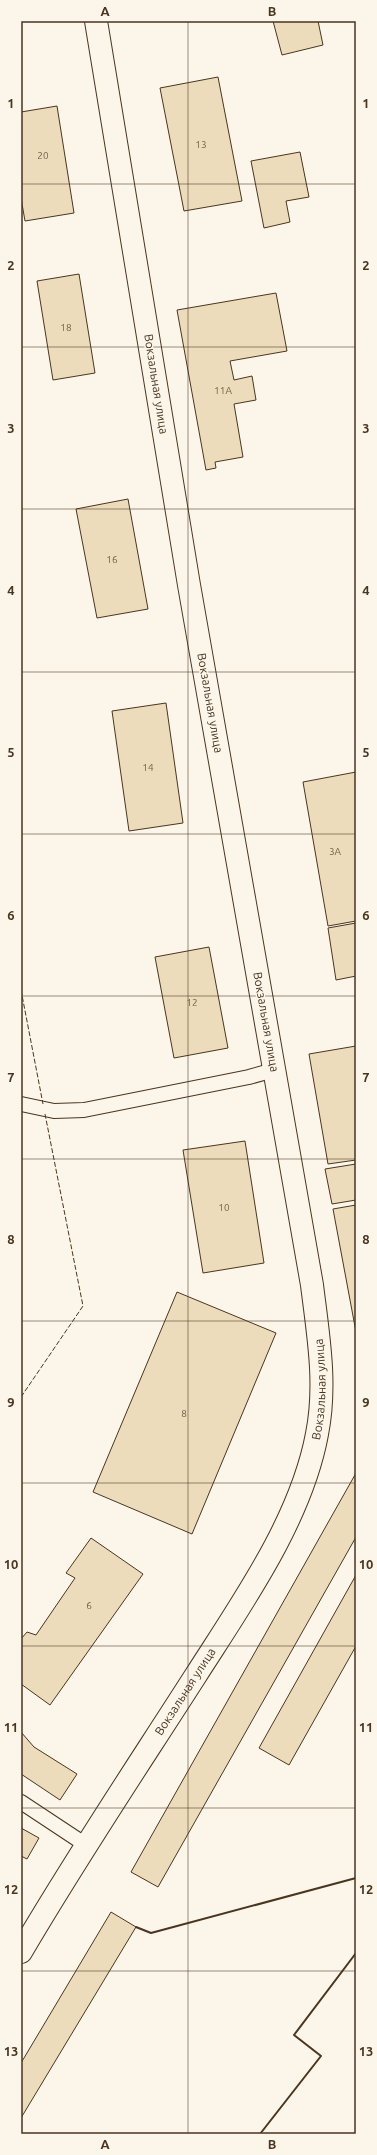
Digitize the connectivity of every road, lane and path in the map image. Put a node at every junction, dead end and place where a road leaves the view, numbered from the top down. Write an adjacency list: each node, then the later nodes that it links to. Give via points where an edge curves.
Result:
1 (96, 21): 2 (street, Вокзальная улица, via 189,585)
2 (274, 1070): 3 (lane, via 84,1110 54,1111); 5 (street, Вокзальная улица, via 312,1285 323,1374 317,1434 303,1485 265,1566)
3 (21, 1104)
4 (21, 1802): 5 (lane)
5 (86, 1845): 6 (street, Вокзальная улица)
6 (21, 1952)

